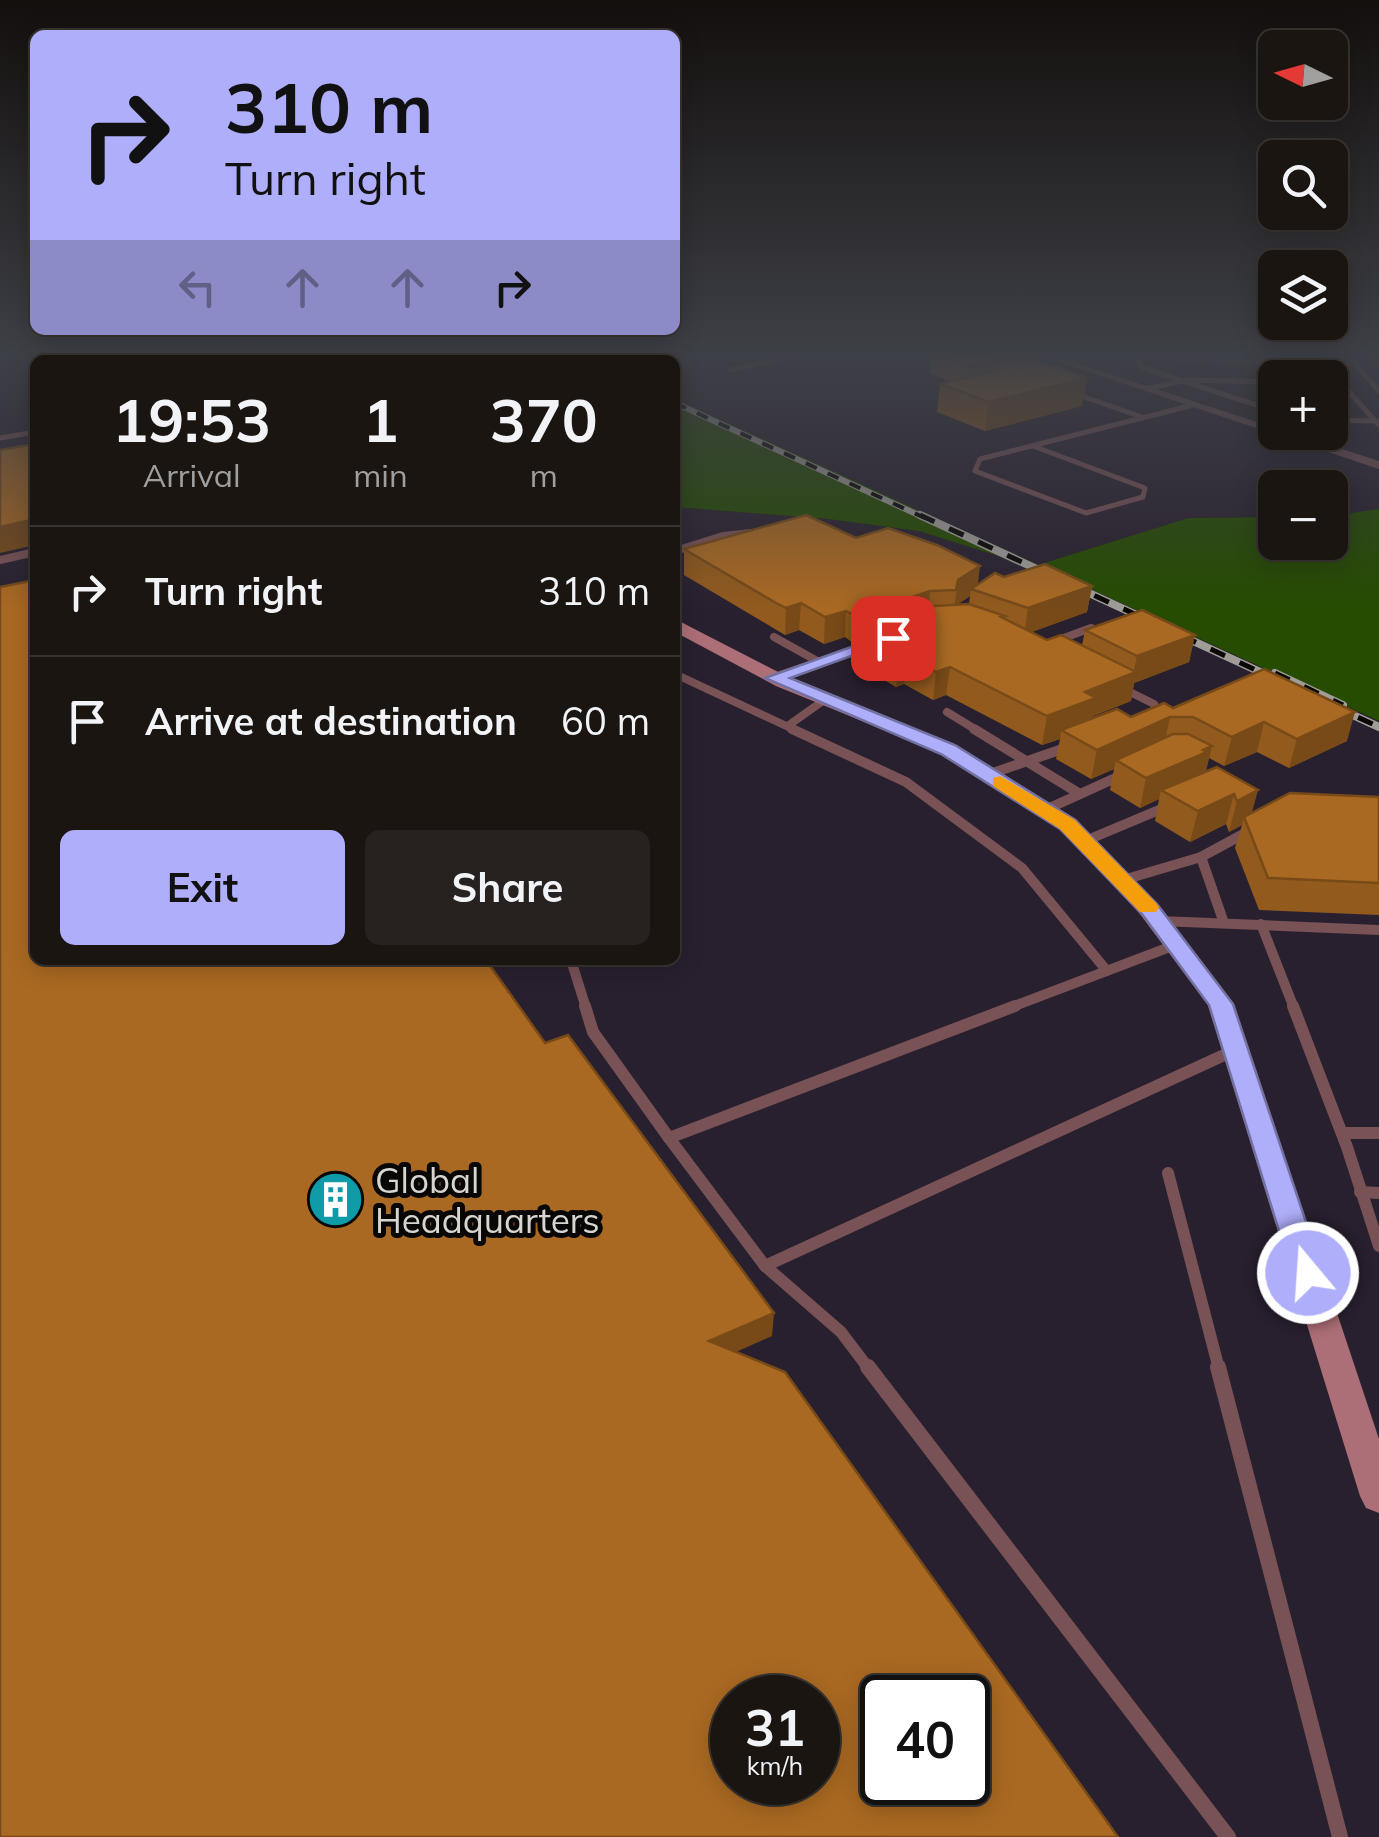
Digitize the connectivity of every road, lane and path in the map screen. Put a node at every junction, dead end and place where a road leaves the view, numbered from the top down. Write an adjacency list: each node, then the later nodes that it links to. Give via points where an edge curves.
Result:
1 (1062, 439): 2 (lane)
2 (1033, 446): 2 (lane, via 980,459 975,471 1086,512 1143,497 1145,488)
3 (1332, 450): 4 (street)
4 (1375, 462)
5 (768, 534): 6 (lane, via 723,536)
6 (680, 549)
7 (30, 553): 8 (lane)
8 (0, 560)
9 (680, 628): 16 (street)
10 (1090, 628): 13 (lane, via 1038,648)
11 (774, 638): 14 (lane)
12 (893, 638): 14 (lane)
13 (1054, 652)
14 (819, 662): 16 (lane)
15 (680, 676): 21 (lane)
16 (774, 678): 18 (street)
17 (1120, 687): 20 (lane, via 1158,711)
18 (826, 698): 21 (lane); 25 (street, via 948,750)
19 (947, 712): 23 (lane)
20 (1137, 722)
21 (789, 725): 39 (lane, via 906,782 1022,868)
22 (1083, 741): 23 (lane)
23 (1029, 760): 25 (lane); 26 (lane)
24 (1130, 771): 26 (lane)
25 (989, 775): 28 (street)
26 (1080, 794): 28 (lane)
27 (1169, 805): 30 (lane)
28 (1045, 810): 30 (street)
29 (1263, 822): 31 (lane)
30 (1084, 842): 32 (street)
31 (1202, 857): 32 (lane); 34 (lane)
32 (1122, 880): 33 (street)
33 (1158, 921): 34 (lane); 37 (street)
34 (1224, 923): 35 (lane)
35 (1261, 924): 36 (lane); 41 (lane)
36 (1379, 930)
37 (1176, 944): 39 (lane); 40 (street, via 1221,1004)
38 (573, 965): 43 (lane, via 593,1032)
39 (1107, 971): 43 (lane)
40 (1236, 1050): 48 (lane); 49 (street)
41 (1342, 1133): 42 (lane); 45 (lane)
42 (1379, 1134)
43 (670, 1138): 48 (lane)
44 (1168, 1173): 51 (lane)
45 (1360, 1192): 46 (lane); 47 (lane)
46 (1379, 1192)
47 (1379, 1246)
48 (766, 1266): 50 (lane, via 841,1332)
49 (1379, 1496)
50 (1228, 1837)
51 (1340, 1837)

